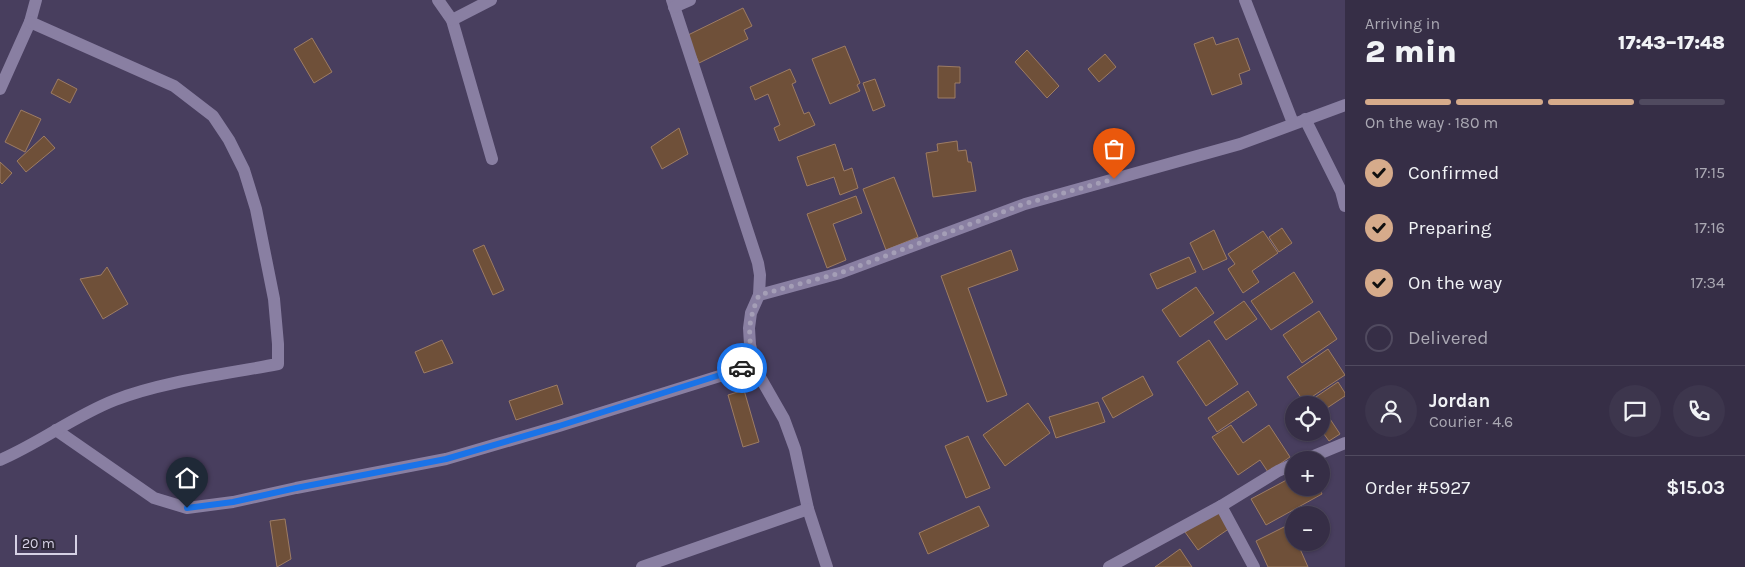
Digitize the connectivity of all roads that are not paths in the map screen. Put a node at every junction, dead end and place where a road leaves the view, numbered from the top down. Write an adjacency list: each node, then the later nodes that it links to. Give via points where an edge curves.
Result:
1 (36, 0): 8 (street)
2 (438, 0): 7 (street)
3 (491, 0): 7 (street)
4 (690, 0): 6 (street)
5 (1245, 0): 11 (street)
6 (673, 4): 14 (street, via 758,263)
7 (452, 20): 12 (street)
8 (30, 22): 9 (street); 16 (street, via 174,86 212,116 230,140 244,170 256,209 274,299 278,344 278,364 155,387 114,400)
9 (0, 89)
10 (1345, 104): 11 (street)
11 (1299, 121): 13 (street, via 1341,191); 14 (street, via 1240,144 1024,204 840,273)
12 (492, 159)
13 (1345, 206)
14 (759, 295): 15 (street, via 749,328)
15 (754, 364): 16 (street, via 446,459 233,502 187,508 154,498); 22 (street, via 784,419 795,449)
16 (56, 430): 19 (street)
17 (1345, 443): 18 (street)
18 (1326, 451)
19 (0, 460)
20 (1285, 468): 21 (street)
21 (1221, 506): 25 (street); 26 (street)
22 (808, 509): 23 (street); 24 (street)
23 (642, 567)
24 (827, 567)
25 (1109, 567)
26 (1254, 567)

